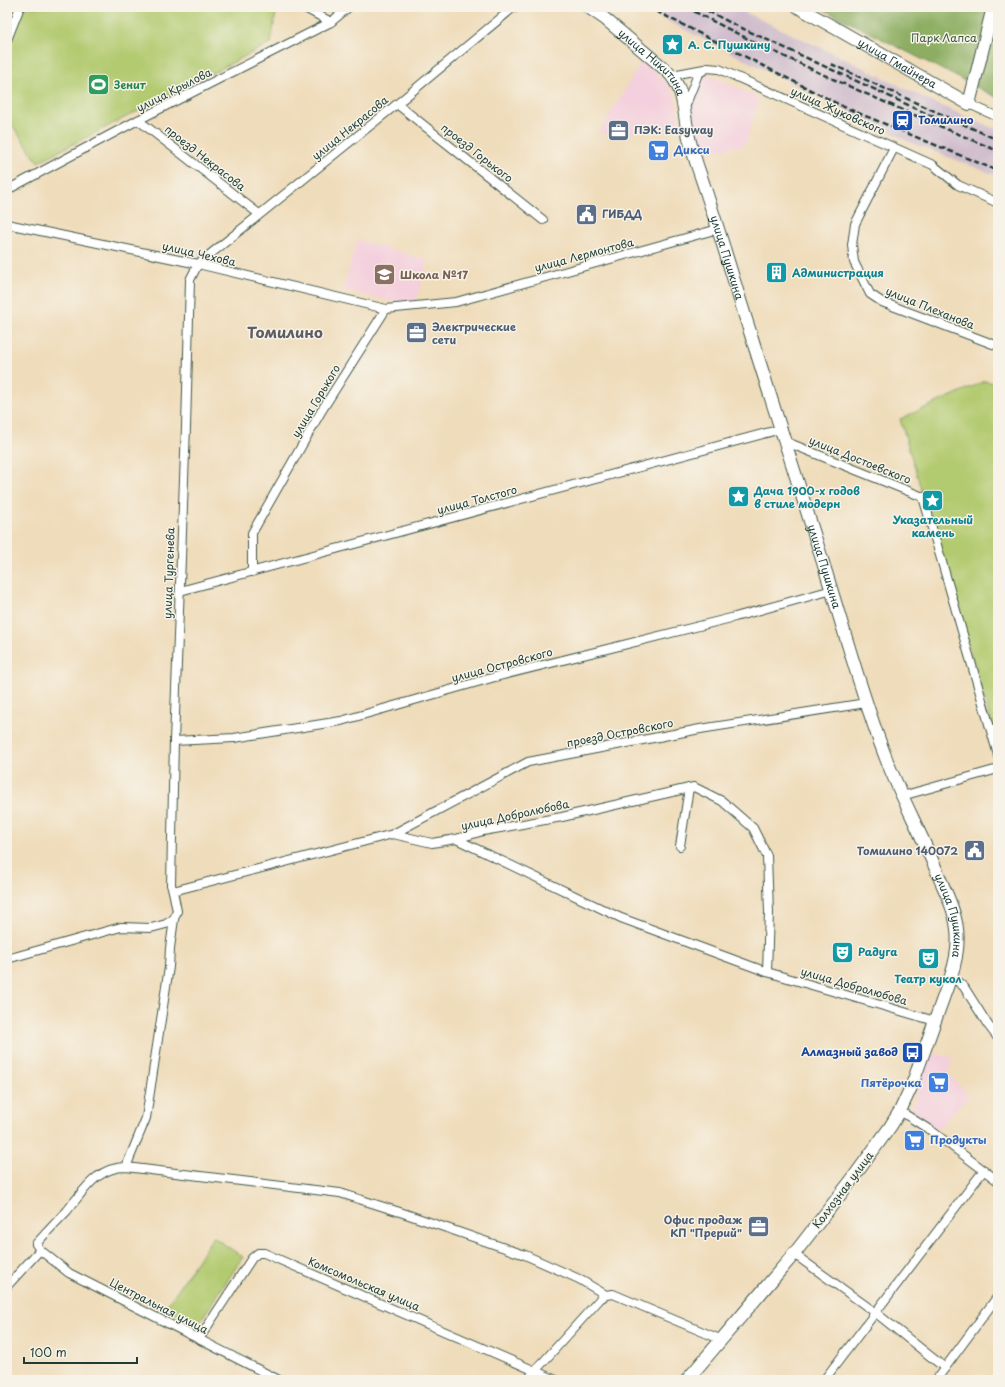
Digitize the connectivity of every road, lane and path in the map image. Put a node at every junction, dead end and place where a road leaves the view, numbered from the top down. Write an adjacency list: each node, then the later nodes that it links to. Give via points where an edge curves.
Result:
1 (20, 7): 9 (street)
2 (303, 7): 8 (street)
3 (349, 7): 8 (street, улица Крылова)
4 (514, 7): 12 (street, улица Некрасова)
5 (588, 7): 11 (main road, улица Никитина)
6 (798, 7): 13 (main road, улица Гмайнера)
7 (993, 7): 13 (main road)
8 (331, 22): 16 (street, улица Крылова)
9 (7, 40)
10 (707, 68): 11 (street, улица Жуковского); 14 (street, via 698,74); 17 (street, улица Жуковского, via 719,69)
11 (672, 75): 14 (main road, улица Никитина, via 680,90)
12 (397, 104): 20 (street, улица Некрасова); 21 (street, проезд Горького)
13 (969, 104): 15 (street, улица Гмайнера)
14 (684, 111): 23 (main road, улица Пушкина, via 690,141)
15 (998, 117)
16 (138, 120): 18 (street, улица Крылова); 20 (street, проезд Некрасова)
17 (894, 148): 19 (street, улица Жуковского, via 933,164 958,185); 26 (street, улица Плеханова, via 855,224 852,245 854,262 870,294 882,302)
18 (7, 190)
19 (998, 203)
20 (259, 214): 24 (street, улица Некрасова)
21 (543, 220)
22 (7, 224): 24 (street, улица Чехова)
23 (718, 229): 25 (street, улица Лермонтова, via 456,302); 27 (main road, улица Пушкина)
24 (198, 264): 25 (street, улица Чехова); 31 (street, улица Тургенева, via 190,280)
25 (386, 309): 29 (street, улица Горького, via 322,410 252,533)
26 (998, 346)
27 (781, 429): 28 (main road, улица Пушкина); 29 (street, улица Толстого)
28 (784, 441): 30 (main road, улица Пушкина); 34 (street, улица Достоевского, via 923,497)
29 (252, 572): 31 (street, улица Толстого)
30 (832, 590): 32 (main road, улица Пушкина); 33 (street, улица Островского, via 495,677 341,721 234,738)
31 (180, 591): 33 (street, улица Тургенева)
32 (866, 703): 37 (main road, улица Пушкина); 38 (street, проезд Островского, via 700,729 528,762)
33 (174, 741): 41 (street, улица Тургенева)
34 (998, 755)
35 (998, 768): 37 (street)
36 (689, 788): 39 (street, улица Добролюбова, via 562,817 483,831); 40 (street); 44 (street, via 694,787 722,801 753,828 767,856)
37 (902, 796): 45 (main road, улица Пушкина, via 955,918 957,946)
38 (393, 834): 39 (street, via 432,843); 41 (street)
39 (456, 839): 44 (street, улица Добролюбова, via 622,918)
40 (680, 846)
41 (172, 888): 42 (street, улица Тургенева, via 177,911)
42 (174, 919): 43 (street, via 151,928 121,927); 49 (street, улица Тургенева, via 146,1118)
43 (7, 959)
44 (767, 972): 46 (street, улица Добролюбова)
45 (952, 974): 46 (main road, Колхозная улица); 47 (street, via 964,987)
46 (935, 1021): 48 (main road, Колхозная улица)
47 (998, 1038)
48 (900, 1111): 50 (street); 53 (main road, Колхозная улица, via 850,1182)
49 (126, 1167): 52 (street, via 106,1171 91,1181); 55 (street, via 340,1193 525,1255 579,1278)
50 (984, 1170): 51 (street); 57 (street)
51 (998, 1181)
52 (38, 1247): 54 (street); 58 (street, Центральная улица, via 69,1273)
53 (794, 1254): 57 (street); 59 (main road, Колхозная улица)
54 (7, 1286)
55 (606, 1295): 59 (street, via 613,1294); 61 (street)
56 (998, 1296): 60 (street)
57 (876, 1313): 60 (street); 66 (street)
58 (199, 1339): 61 (street, Комсомольская улица, via 252,1258 258,1253 264,1253); 62 (street, Центральная улица)
59 (722, 1340): 65 (main road, Колхозная улица)
60 (945, 1368): 67 (street)
61 (536, 1371): 63 (street); 64 (street, Комсомольская улица)
62 (279, 1380)
63 (527, 1380)
64 (556, 1380)
65 (687, 1380)
66 (824, 1380)
67 (936, 1380)

